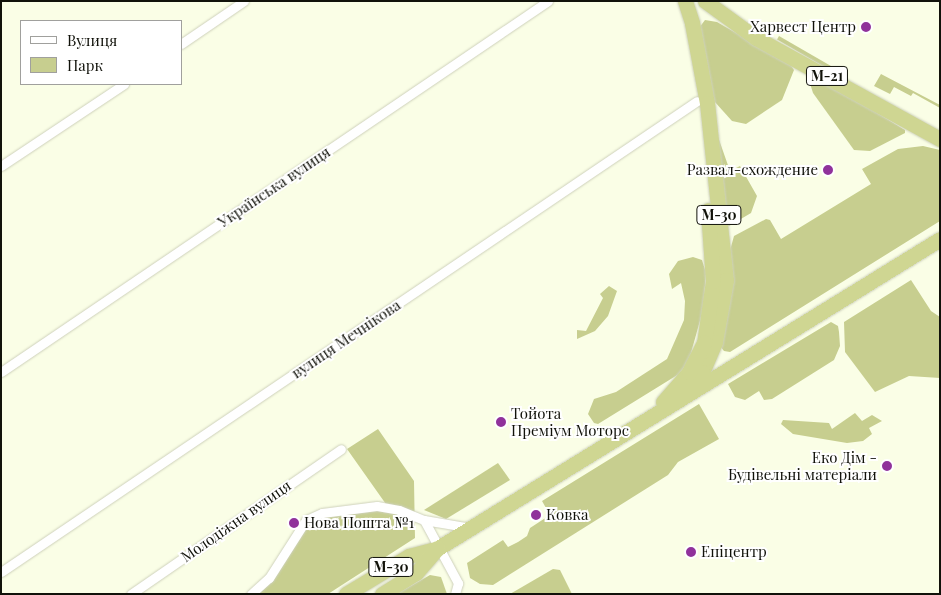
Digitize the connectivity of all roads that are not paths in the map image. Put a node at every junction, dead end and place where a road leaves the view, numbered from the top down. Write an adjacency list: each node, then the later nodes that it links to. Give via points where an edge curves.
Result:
1 (244, 1): 5 (street)
2 (548, 1): 14 (street, Українська вулиця)
3 (685, 1): 6 (highway)
4 (706, 1): 9 (highway, М-21, via 756,38)
5 (182, 43)
6 (700, 64): 8 (highway); 13 (highway, М-30, via 726,280 715,342)
7 (122, 85): 10 (street)
8 (693, 103): 12 (highway, via 713,258); 22 (street, вулиця Мечнікова)
9 (940, 139)
10 (1, 166)
11 (940, 239): 15 (highway)
12 (705, 340): 13 (highway); 17 (highway, М-30, via 689,372)
13 (706, 364): 15 (highway); 16 (highway, М-30)
14 (1, 372)
15 (717, 376): 16 (highway)
16 (680, 398): 17 (highway, М-30)
17 (651, 415): 20 (highway, М-30)
18 (341, 449): 23 (street, Молодіжна вулиця)
19 (424, 520): 20 (street); 21 (street); 24 (street, via 377,506 314,516 300,528 269,578)
20 (472, 528): 21 (highway, М-30)
21 (438, 548): 25 (highway, М-30, via 409,556); 26 (highway, М-30, via 416,573); 27 (street, via 458,583)
22 (1, 572)
23 (131, 594)
24 (251, 594)
25 (346, 594)
26 (382, 594)
27 (455, 594)

